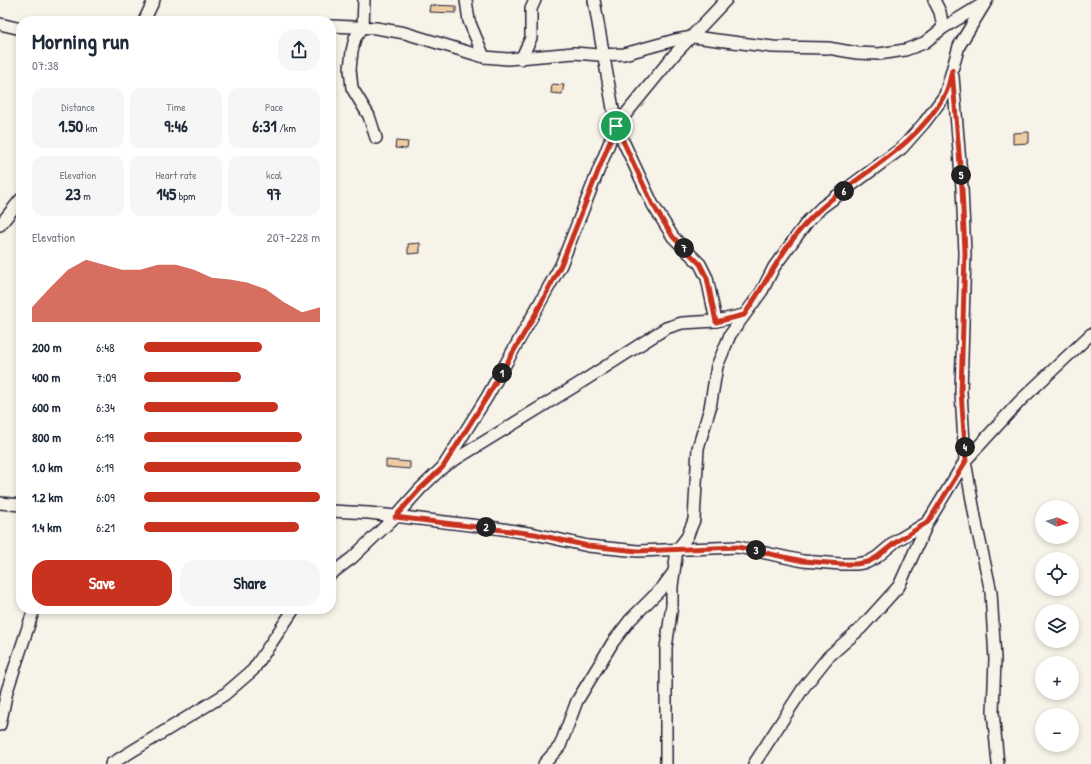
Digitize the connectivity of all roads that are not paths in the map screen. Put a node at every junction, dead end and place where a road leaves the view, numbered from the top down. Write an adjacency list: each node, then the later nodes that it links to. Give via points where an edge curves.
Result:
1 (154, 0): 9 (street)
2 (364, 0): 12 (street)
3 (466, 0): 17 (street, via 469,21)
4 (535, 0): 18 (street, via 531,9 532,38)
5 (594, 0): 16 (street)
6 (726, 0): 15 (street)
7 (934, 0): 14 (street)
8 (986, 1): 14 (street); 19 (street, via 959,46)
9 (146, 16)
10 (0, 24): 13 (street)
11 (336, 26): 12 (street)
12 (363, 27): 17 (street, via 406,33); 21 (street, via 354,44 350,69 352,88 369,116)
13 (16, 28)
14 (944, 28): 15 (street, via 924,43 905,50 879,54 828,48 773,47)
15 (693, 37): 16 (street, via 624,54); 20 (street, via 674,55)
16 (602, 55): 18 (street, via 574,53); 20 (street)
17 (484, 57): 18 (street)
18 (521, 59)
19 (952, 70): 24 (street, via 945,95 924,123 902,148 822,207 774,267 762,291); 27 (street, via 965,253 961,392)
20 (616, 126): 25 (street, via 653,205 673,237 700,264 707,278); 28 (street, via 561,265 487,397)
21 (376, 138)
22 (16, 205): 23 (street)
23 (0, 225)
24 (744, 315): 25 (street); 34 (street, via 730,335 717,366 710,408 698,448 694,520 687,537)
25 (716, 322): 28 (street, via 682,323 666,328 580,384)
26 (1091, 334): 27 (street, via 1020,401)
27 (966, 461): 33 (street); 44 (street, via 991,592 995,659 993,712)
28 (443, 467): 32 (street)
29 (0, 503): 30 (street)
30 (16, 505)
31 (336, 511): 32 (street)
32 (395, 517): 34 (street, via 535,534 588,546 638,551); 36 (street)
33 (928, 522): 34 (street, via 877,557 856,564 803,561 738,547); 43 (street, via 899,586 861,628 823,663 804,687)
34 (677, 550): 35 (street)
35 (675, 566): 41 (street, via 672,576 613,642 577,701 560,746); 42 (street, via 666,648)
36 (336, 570)
37 (32, 614): 39 (street, via 7,691)
38 (291, 614): 40 (street, via 253,670 224,695)
39 (0, 725)
40 (111, 764)
41 (544, 764)
42 (666, 764)
43 (754, 764)
44 (998, 764)

